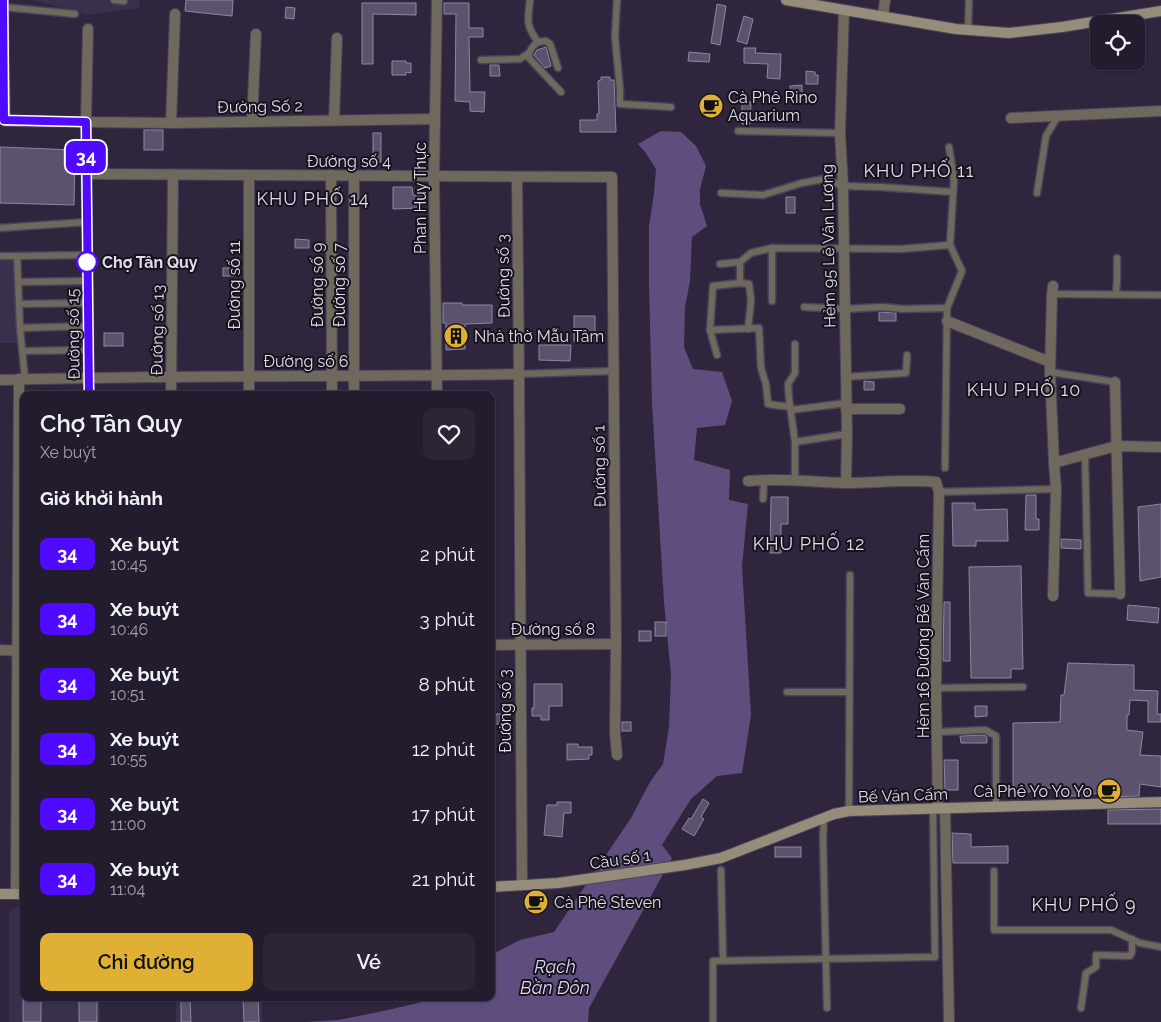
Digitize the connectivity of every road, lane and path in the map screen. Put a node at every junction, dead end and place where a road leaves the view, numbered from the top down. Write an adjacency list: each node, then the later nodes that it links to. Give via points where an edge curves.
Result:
1 (114, 0): 2 (lane)
2 (124, 0)
3 (437, 0): 28 (street, Phan Huy Thực)
4 (530, 0): 19 (lane, via 528,23)
5 (617, 0): 24 (lane, via 615,37 620,104)
6 (786, 0): 10 (street)
7 (885, 0): 14 (street)
8 (969, 0): 16 (lane)
9 (3, 3): 12 (lane); 29 (street)
10 (844, 10): 14 (street); 35 (street, Hẻm 95 Lê Văn Lương)
11 (1161, 11): 16 (street, via 1062,28 1008,33)
12 (75, 14)
13 (175, 14): 33 (street)
14 (883, 16): 16 (street)
15 (88, 29): 32 (street)
16 (968, 31)
17 (256, 34): 31 (street)
18 (337, 38): 30 (street)
19 (538, 42): 20 (lane); 22 (lane, via 550,44)
20 (529, 53): 21 (lane, via 520,59); 23 (lane, via 531,62)
21 (481, 60)
22 (558, 68)
23 (561, 92)
24 (671, 107)
25 (1161, 111): 26 (street)
26 (1058, 116): 27 (street); 48 (lane, via 1046,136)
27 (1011, 118)
28 (435, 119): 30 (street, Đường Số 2); 42 (street, Phan Huy Thực)
29 (2, 120): 32 (street)
30 (334, 120): 31 (street, Đường Số 2)
31 (252, 121): 33 (street, Đường Số 2)
32 (86, 122): 33 (street, Đường Số 2); 37 (street, Đường số 15)
33 (171, 123)
34 (738, 131): 35 (lane)
35 (840, 133): 45 (street, Hẻm 95 Lê Văn Lương)
36 (949, 147): 46 (lane)
37 (86, 174): 38 (street, Đường số 4); 49 (street, Đường số 15)
38 (173, 174): 39 (street, Đường số 4); 89 (street, Đường số 13)
39 (249, 175): 40 (street, Đường số 4); 90 (street, Đường số 11)
40 (331, 175): 41 (street, Đường số 4); 85 (street, Đường số 9)
41 (354, 176): 42 (street, Đường số 4); 86 (street, Đường số 7)
42 (434, 176): 43 (street, Đường số 4); 87 (street, Phan Huy Thực)
43 (517, 177): 44 (street, Đường số 4); 84 (street, Đường số 3)
44 (612, 177): 83 (street, Đường số 1)
45 (843, 186): 46 (lane); 47 (lane, via 824,178 762,195); 53 (street, Hẻm 95 Lê Văn Lương)
46 (953, 192): 51 (lane)
47 (721, 193)
48 (1037, 193)
49 (87, 222): 50 (lane); 54 (street, Đường số 15)
50 (0, 228)
51 (950, 245): 53 (lane); 70 (lane, via 962,271)
52 (772, 248): 53 (lane); 58 (lane, via 750,253); 66 (lane)
53 (844, 249): 71 (street, Hẻm 95 Lê Văn Lương)
54 (87, 255): 56 (lane); 60 (street, Đường số 15)
55 (0, 256): 56 (lane)
56 (17, 256): 61 (lane)
57 (1117, 258): 64 (lane)
58 (740, 262): 59 (lane); 62 (lane)
59 (720, 264)
60 (87, 280): 61 (lane); 67 (street, Đường số 15)
61 (19, 282): 68 (lane)
62 (740, 283): 75 (lane, via 749,284); 76 (lane, via 713,286)
63 (1053, 290): 64 (lane); 82 (street)
64 (1116, 294): 65 (lane)
65 (1161, 295)
66 (772, 301)
67 (88, 303): 68 (lane); 73 (street, Đường số 15)
68 (19, 304): 74 (lane)
69 (804, 307): 71 (lane)
70 (947, 308): 71 (lane); 72 (lane)
71 (845, 309): 88 (street, Hẻm 95 Lê Văn Lương)
72 (947, 321): 82 (street); 111 (lane)
73 (88, 326): 74 (lane); 78 (street, Đường số 15)
74 (20, 328): 79 (lane)
75 (748, 328): 76 (lane); 103 (lane, via 758,328 768,404)
76 (710, 330): 80 (lane)
77 (795, 344): 103 (lane, via 795,373 788,384)
78 (88, 350): 79 (lane); 91 (street, Đường số 15)
79 (23, 351): 92 (lane)
80 (717, 355)
81 (908, 355): 88 (lane, via 906,373)
82 (1050, 367): 94 (lane); 110 (street)
83 (613, 371): 84 (lane, Đường số 6); 123 (street, Đường số 1)
84 (519, 374): 87 (street, Đường số 6); 122 (street, Đường số 3)
85 (332, 376): 86 (street, Đường số 6); 90 (street, Đường số 6); 99 (street, Đường số 9)
86 (354, 376): 87 (street, Đường số 6); 100 (street, Đường số 7)
87 (437, 376): 101 (street, Phan Huy Thực)
88 (846, 376): 102 (street, Hẻm 95 Lê Văn Lương)
89 (171, 377): 90 (street, Đường số 6); 91 (street, Đường số 6); 97 (street, Đường số 13)
90 (249, 377): 98 (street, Đường số 11)
91 (88, 378): 92 (street, Đường số 6); 96 (street, Đường số 15)
92 (22, 379): 93 (street, Đường số 6); 95 (street)
93 (0, 380)
94 (1115, 382): 107 (street)
95 (22, 391)
96 (89, 391)
97 (171, 391)
98 (249, 391)
99 (332, 391)
100 (354, 391)
101 (437, 391)
102 (846, 406): 103 (lane); 104 (street); 105 (street, Hẻm 95 Lê Văn Lương)
103 (790, 408): 106 (lane)
104 (900, 409)
105 (846, 434): 106 (lane); 115 (street, Hẻm 95 Lê Văn Lương)
106 (795, 442): 114 (lane)
107 (1116, 446): 108 (street); 109 (street); 120 (street)
108 (1161, 447)
109 (1085, 455): 110 (street); 120 (lane, via 1088,593)
110 (1054, 463): 116 (street)
111 (945, 468)
112 (764, 479): 113 (street); 114 (street); 118 (lane)
113 (748, 481)
114 (795, 482): 115 (street)
115 (846, 483): 117 (street, via 917,480 936,482)
116 (1056, 489): 117 (lane); 121 (street)
117 (939, 492): 128 (street, Hẻm 16 Đường Bế Văn Cấm)
118 (763, 499)
119 (850, 575): 130 (lane)
120 (1120, 594)
121 (1053, 596)
122 (520, 644): 123 (street, Đường số 8); 124 (street, Đường số 8); 141 (street, Đường số 3)
123 (616, 644): 132 (street, Đường số 1)
124 (495, 645)
125 (0, 650): 126 (street)
126 (20, 651): 144 (street)
127 (1023, 687): 128 (lane)
128 (936, 688): 131 (street, Hẻm 16 Đường Bế Văn Cấm)
129 (787, 692): 130 (lane)
130 (849, 692): 136 (lane)
131 (936, 732): 134 (lane, via 985,730 996,736); 135 (street, Hẻm 16 Đường Bế Văn Cấm)
132 (617, 755)
133 (1161, 802): 134 (street, Bế Văn Cấm)
134 (996, 807): 135 (street, Bế Văn Cấm)
135 (939, 809): 136 (street, Bế Văn Cấm); 147 (lane, via 935,957); 152 (street, Hẻm 16 Đường Bế Văn Cấm)
136 (849, 811): 137 (street, Bế Văn Cấm)
137 (824, 818): 138 (street, Bế Văn Cấm, via 721,858); 147 (lane)
138 (685, 865): 141 (street, Cầu số 1)
139 (721, 870): 148 (lane)
140 (994, 871): 145 (lane, via 994,930 1111,930)
141 (522, 885): 142 (street)
142 (495, 887)
143 (0, 894): 144 (street)
144 (20, 894)
145 (1132, 939): 146 (lane); 150 (lane, via 1130,956 1096,955 1096,967 1086,973)
146 (1161, 947)
147 (826, 959): 148 (lane); 149 (lane)
148 (723, 961): 151 (lane, via 713,961)
149 (827, 1008)
150 (1081, 1008)
151 (713, 1022)
152 (949, 1022)

